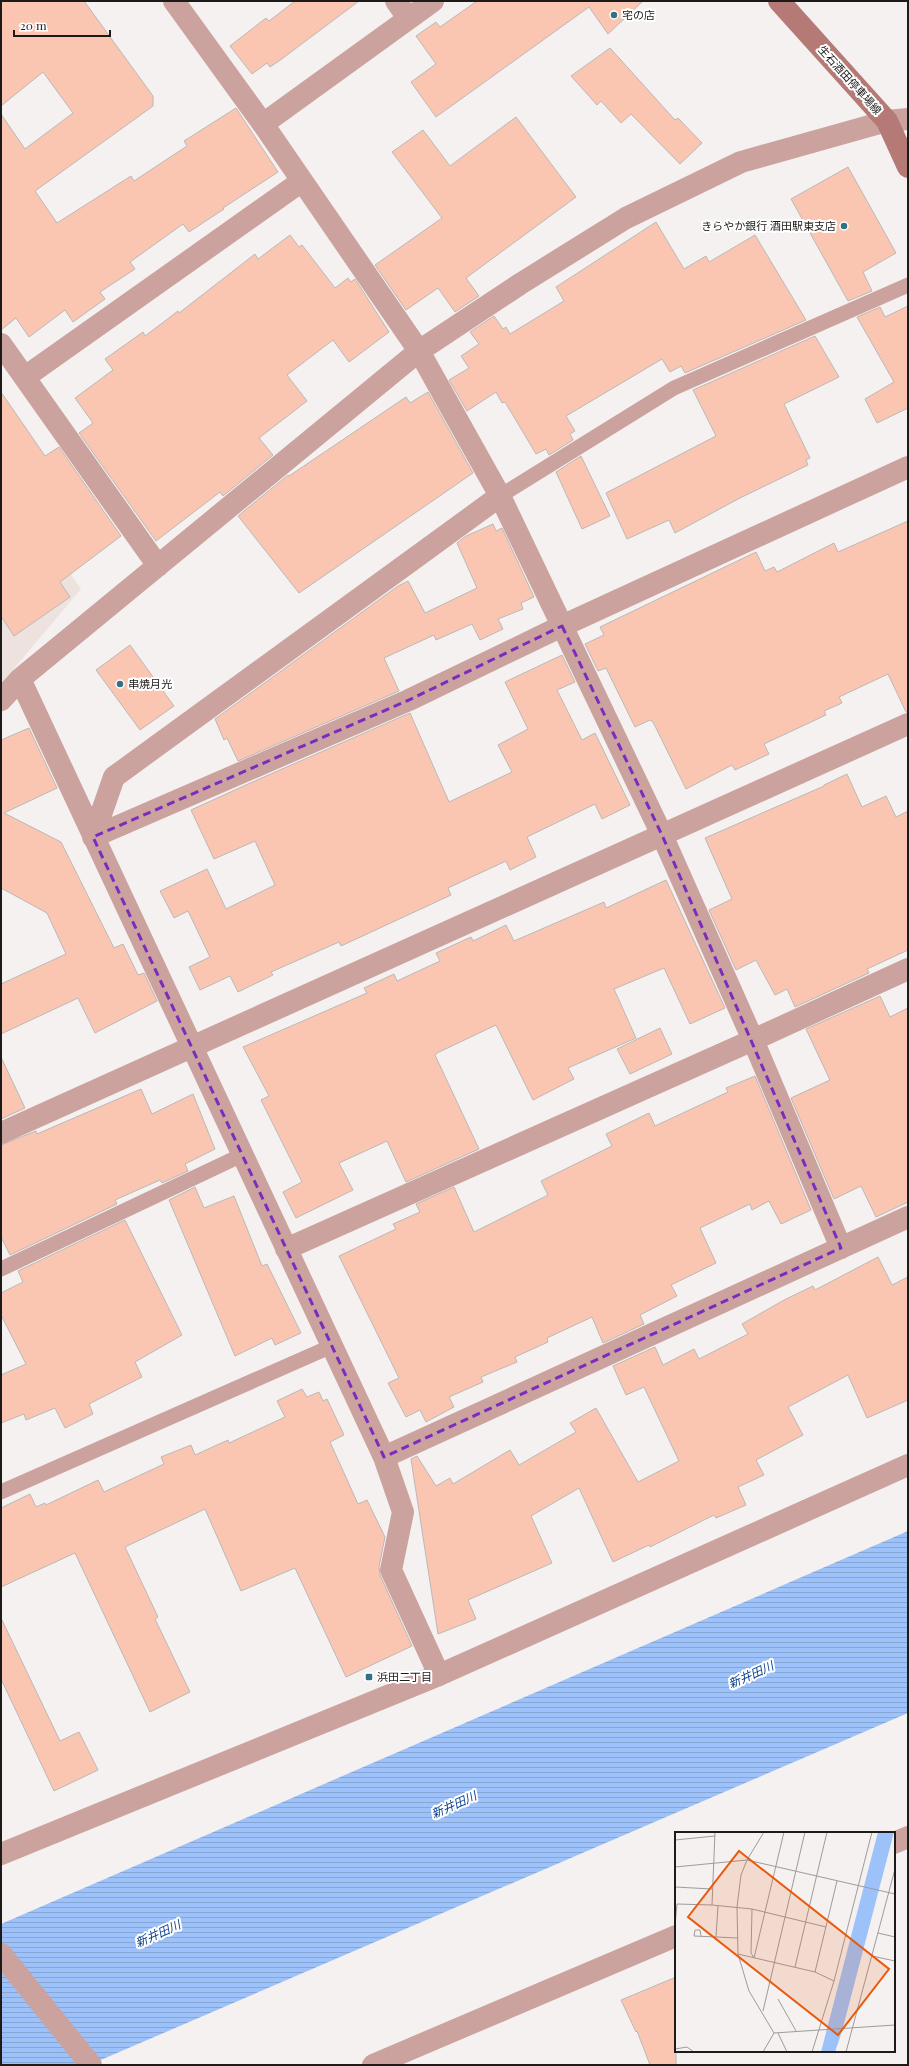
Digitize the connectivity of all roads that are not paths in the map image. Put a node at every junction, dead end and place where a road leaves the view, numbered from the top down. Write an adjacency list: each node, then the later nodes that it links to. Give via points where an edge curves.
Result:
1 (174, 1): 6 (street)
2 (433, 1): 4 (street)
3 (779, 1): 5 (main road, 生石酒田停車場線)
4 (402, 10): 6 (street)
5 (898, 120): 7 (main road, 生石酒田停車場線); 11 (street, via 741,162 626,218)
6 (262, 124): 8 (street)
7 (908, 167)
8 (302, 182): 11 (street); 12 (street)
9 (908, 285): 14 (lane, via 674,388)
10 (1, 344): 12 (street)
11 (419, 351): 14 (street); 15 (street)
12 (25, 377): 15 (street)
13 (908, 467): 16 (street)
14 (500, 496): 16 (street); 21 (street, via 114,777)
15 (158, 566): 17 (street)
16 (562, 626): 20 (street); 21 (street, via 409,700)
17 (20, 679): 18 (street); 21 (street)
18 (1, 700)
19 (908, 724): 20 (street)
20 (662, 835): 23 (street); 24 (street)
21 (93, 837): 24 (street)
22 (908, 969): 23 (street)
23 (753, 1040): 28 (street); 29 (street)
24 (191, 1047): 25 (street); 26 (street)
25 (1, 1133)
26 (242, 1155): 29 (street); 30 (lane)
27 (908, 1217): 28 (street)
28 (841, 1248): 32 (street)
29 (286, 1249): 31 (street)
30 (1, 1269)
31 (332, 1346): 32 (street); 34 (lane)
32 (384, 1457): 35 (street, via 403,1512 391,1570)
33 (908, 1465): 35 (street)
34 (1, 1492)
35 (439, 1675): 36 (street)
36 (1, 1854)
37 (675, 1936): 40 (street)
38 (1, 1954): 39 (street)
39 (91, 2065)
40 (373, 2065)

